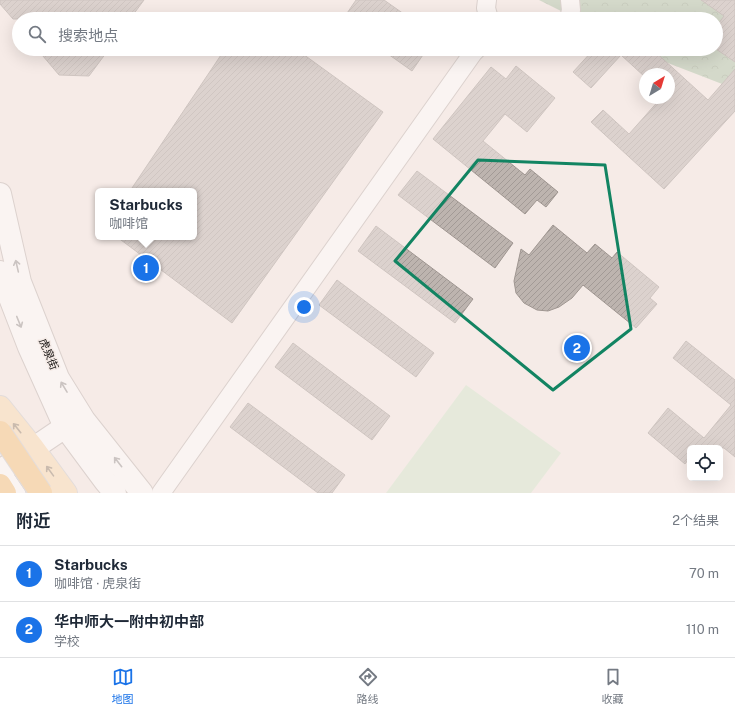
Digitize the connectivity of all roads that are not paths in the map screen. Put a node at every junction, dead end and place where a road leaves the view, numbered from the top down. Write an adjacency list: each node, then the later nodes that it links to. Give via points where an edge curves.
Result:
1 (487, 0): 3 (street)
2 (570, 0): 4 (street)
3 (487, 12)
4 (571, 12)
5 (471, 56): 19 (street)
6 (0, 194): 18 (main road, 虎泉街, one-way to 6, via 84,420 58,378 20,282)
7 (0, 272): 9 (main road, 虎泉街, one-way to 9, via 29,347)
8 (0, 408): 11 (main road, one-way to 8)
9 (65, 427): 11 (main road); 17 (main road, 虎泉街)
10 (0, 432): 15 (highway, bridge)
11 (33, 448): 12 (main road); 16 (main road, one-way to 11)
12 (1, 471): 13 (highway); 14 (lane)
13 (5, 493)
14 (21, 493)
15 (41, 493)
16 (66, 493)
17 (115, 493)
18 (142, 493)
19 (161, 493)

